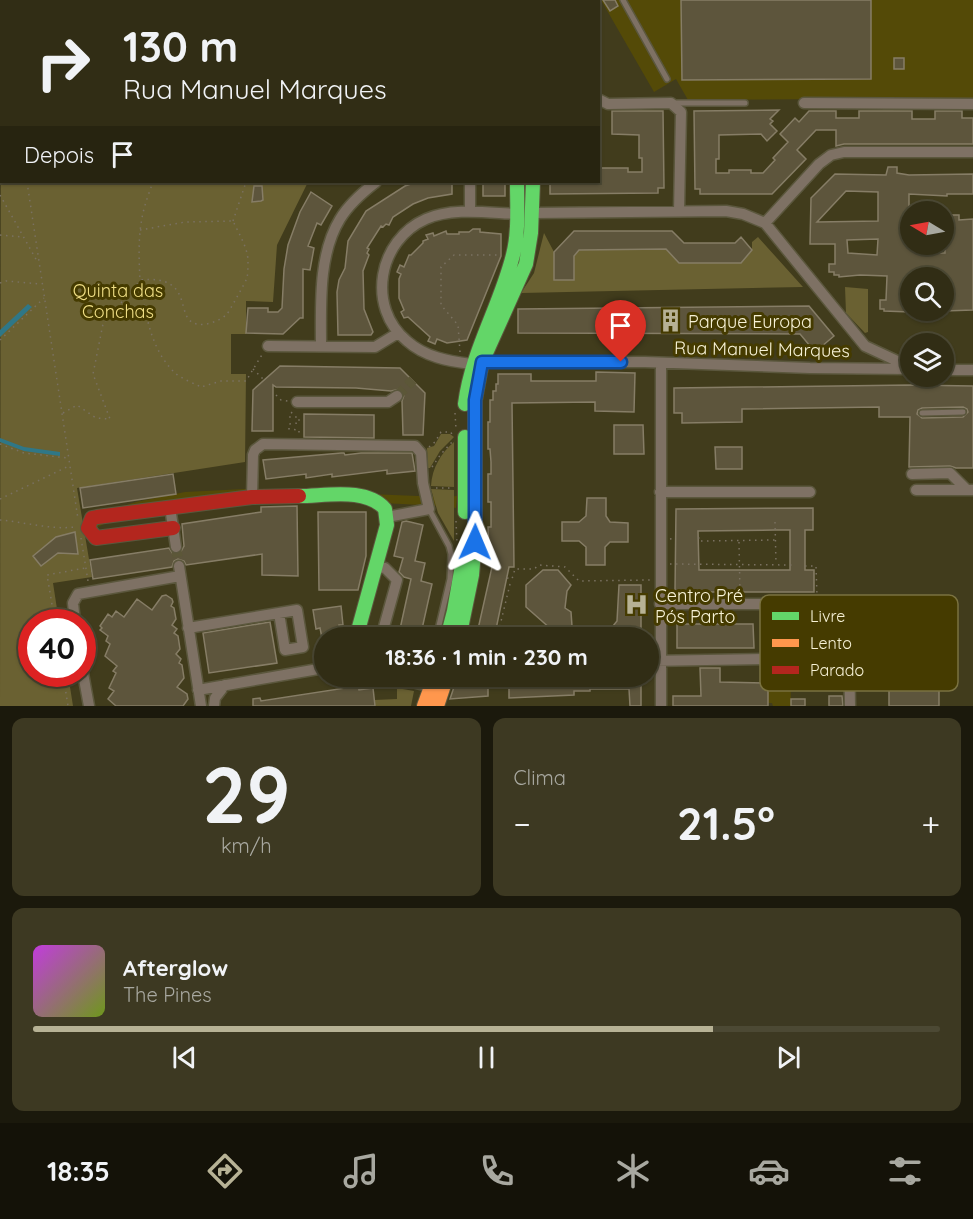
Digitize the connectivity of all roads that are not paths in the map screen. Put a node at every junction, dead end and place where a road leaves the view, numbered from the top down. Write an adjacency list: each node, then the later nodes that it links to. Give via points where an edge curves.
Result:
1 (623, 0): 2 (lane)
2 (667, 79)
3 (600, 100): 6 (street, via 608,104)
4 (745, 103): 6 (lane)
5 (804, 103): 7 (street)
6 (672, 104): 13 (street, via 681,112)
7 (973, 104)
8 (973, 152): 17 (street, via 831,155)
9 (375, 183): 20 (street, via 340,219 330,241 323,274)
10 (470, 183): 14 (street)
11 (517, 183): 16 (street)
12 (533, 183): 15 (street)
13 (679, 211): 15 (street); 17 (street, via 726,210)
14 (470, 212): 16 (street); 18 (street, via 423,220 394,245 385,262 381,295)
15 (532, 213): 16 (street); 22 (street, via 526,264)
16 (518, 214): 22 (street, via 512,256 484,324)
17 (765, 223): 21 (street)
18 (398, 333): 20 (street, via 375,347); 22 (street, Rua Manuel Marques, via 428,355)
19 (268, 346): 20 (street)
20 (321, 346)
21 (865, 346): 24 (street); 25 (street, Rua Manuel Marques)
22 (477, 363): 23 (street, Rua Manuel Marques); 52 (street, via 465,402 465,550); 53 (street, via 475,542)
23 (661, 363): 25 (street, Rua Manuel Marques); 36 (street)
24 (900, 363)
25 (861, 367): 26 (street, Rua Manuel Marques)
26 (900, 368)
27 (973, 369): 28 (street)
28 (954, 370)
29 (397, 396): 30 (street, via 388,402)
30 (297, 402)
31 (963, 412): 32 (lane)
32 (922, 413)
33 (912, 474): 35 (street, via 950,474)
34 (916, 490): 35 (street)
35 (970, 490)
36 (660, 492): 37 (street); 45 (street)
37 (810, 492)
38 (252, 497): 39 (street); 40 (street, via 253,455 263,444 410,445 421,453); 41 (street, via 364,496 379,502)
39 (170, 507): 42 (street); 42 (street, via 92,518 88,528 96,538)
40 (429, 509): 41 (street); 51 (lane, via 451,554 450,579)
41 (387, 516): 44 (street)
42 (173, 528): 43 (street)
43 (176, 547)
44 (376, 567): 49 (street); 50 (street, via 386,568 397,580)
45 (660, 604): 46 (street); 56 (street)
46 (760, 604)
47 (74, 609): 54 (street, via 75,597 85,593 180,571)
48 (279, 613): 54 (street)
49 (359, 627)
50 (384, 627)
51 (439, 627)
52 (450, 627)
53 (462, 627)
54 (188, 628): 62 (street)
55 (760, 659): 56 (street)
56 (660, 660): 69 (street)
57 (314, 670): 58 (street)
58 (225, 685): 62 (street); 66 (street)
59 (86, 687): 64 (street)
60 (428, 687): 67 (street)
61 (443, 687): 68 (street)
62 (198, 690): 65 (street)
63 (850, 691): 70 (street)
64 (89, 706)
65 (201, 706)
66 (214, 706)
67 (424, 706)
68 (437, 706)
69 (661, 706)
70 (850, 706)

